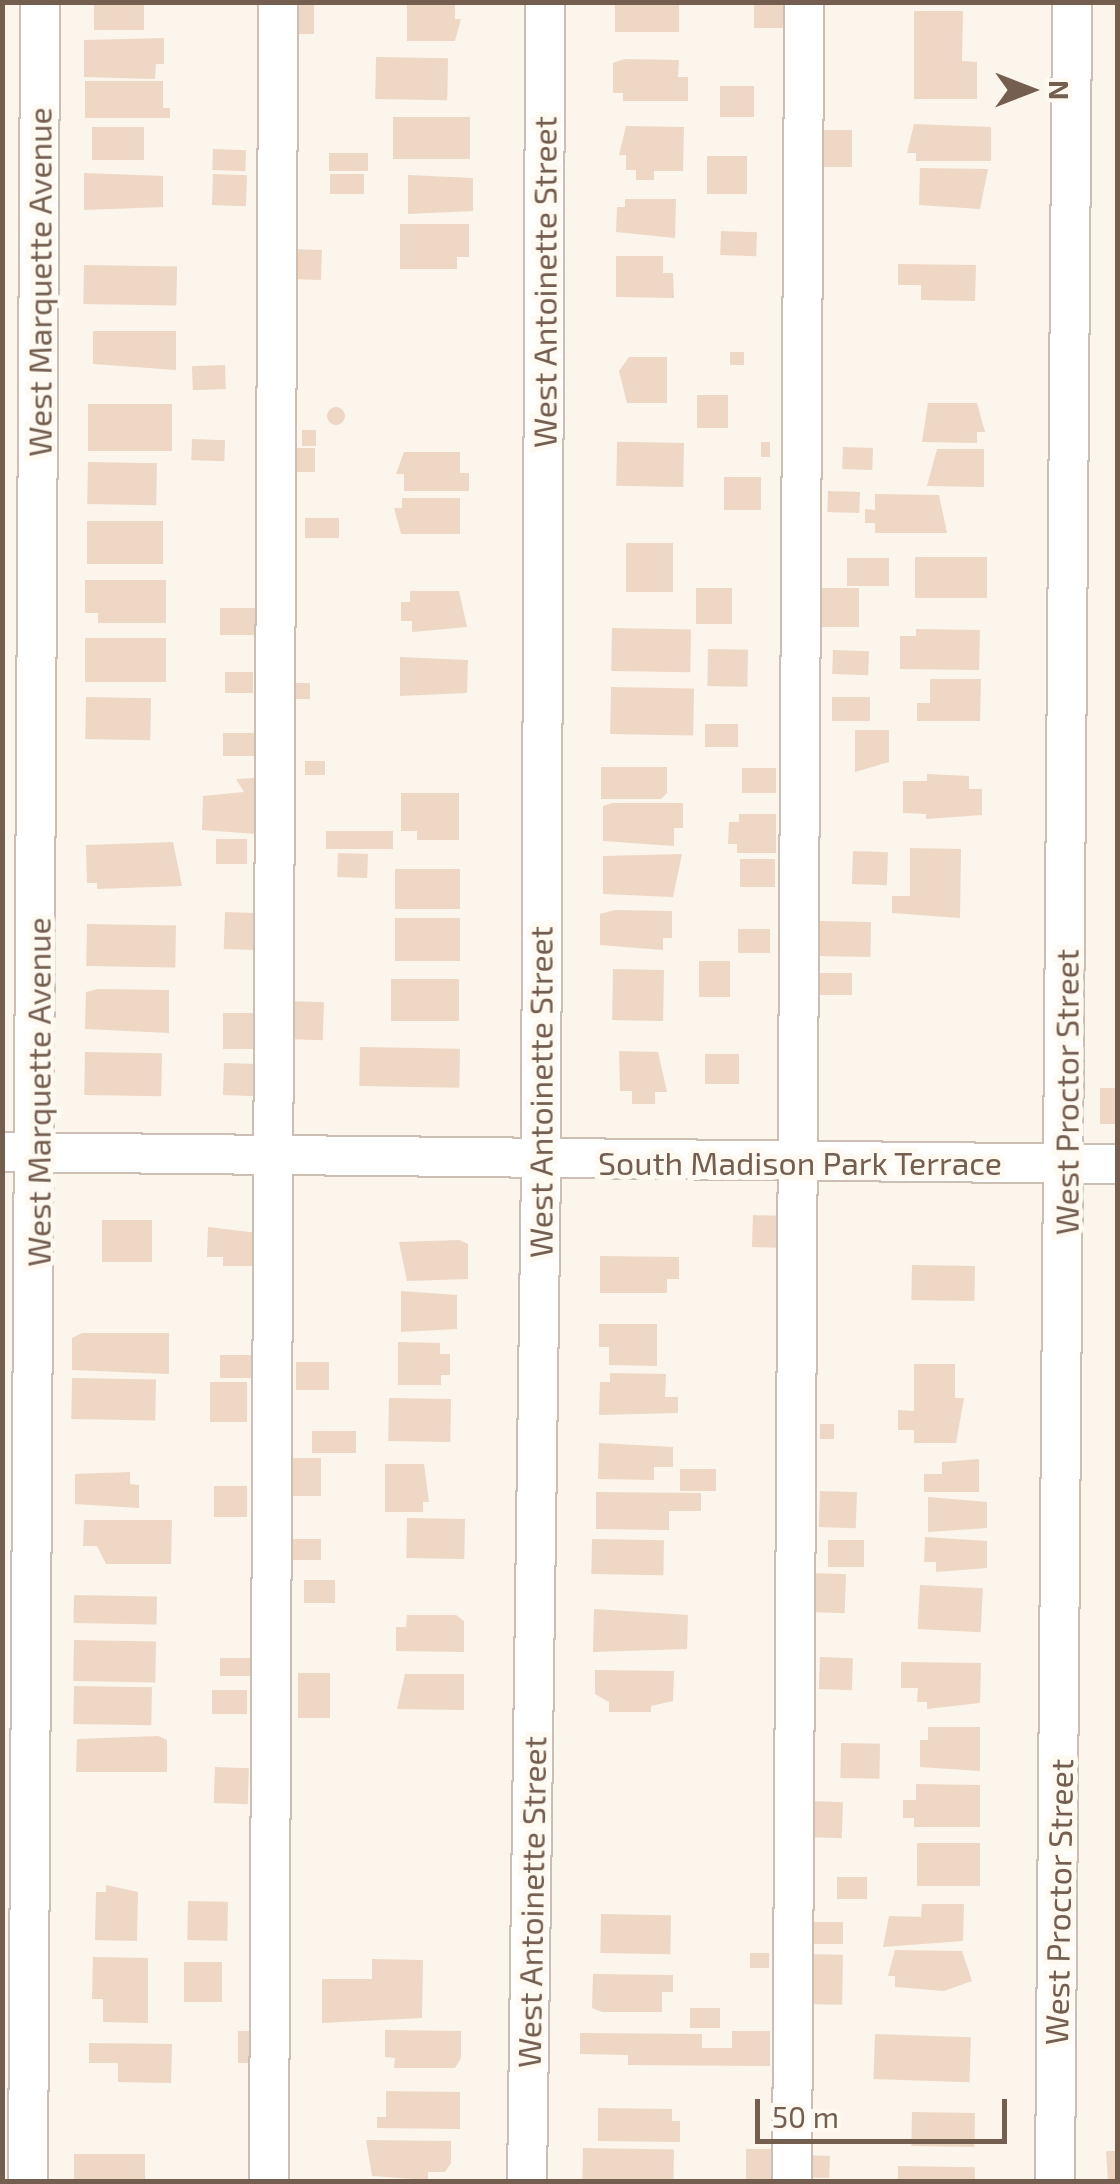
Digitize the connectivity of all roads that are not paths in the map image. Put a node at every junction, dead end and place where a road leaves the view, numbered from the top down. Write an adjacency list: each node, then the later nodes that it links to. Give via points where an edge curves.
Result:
1 (40, 2): 6 (street, West Marquette Avenue)
2 (278, 2): 7 (street)
3 (544, 2): 8 (street, West Antoinette Street)
4 (804, 2): 9 (street)
5 (1072, 2): 10 (street, West Proctor Street)
6 (20, 1152): 7 (street, South Madison Park Terrace); 12 (street, West Marquette Avenue)
7 (274, 1156): 8 (street, South Madison Park Terrace); 13 (street)
8 (541, 1160): 9 (street, South Madison Park Terrace); 14 (street, West Antoinette Street)
9 (801, 1162): 10 (street, South Madison Park Terrace); 15 (street)
10 (1066, 1163): 11 (street, South Madison Park Terrace); 16 (street, West Proctor Street)
11 (1118, 1164)
12 (28, 2182)
13 (270, 2182)
14 (527, 2182)
15 (792, 2182)
16 (1055, 2182)

